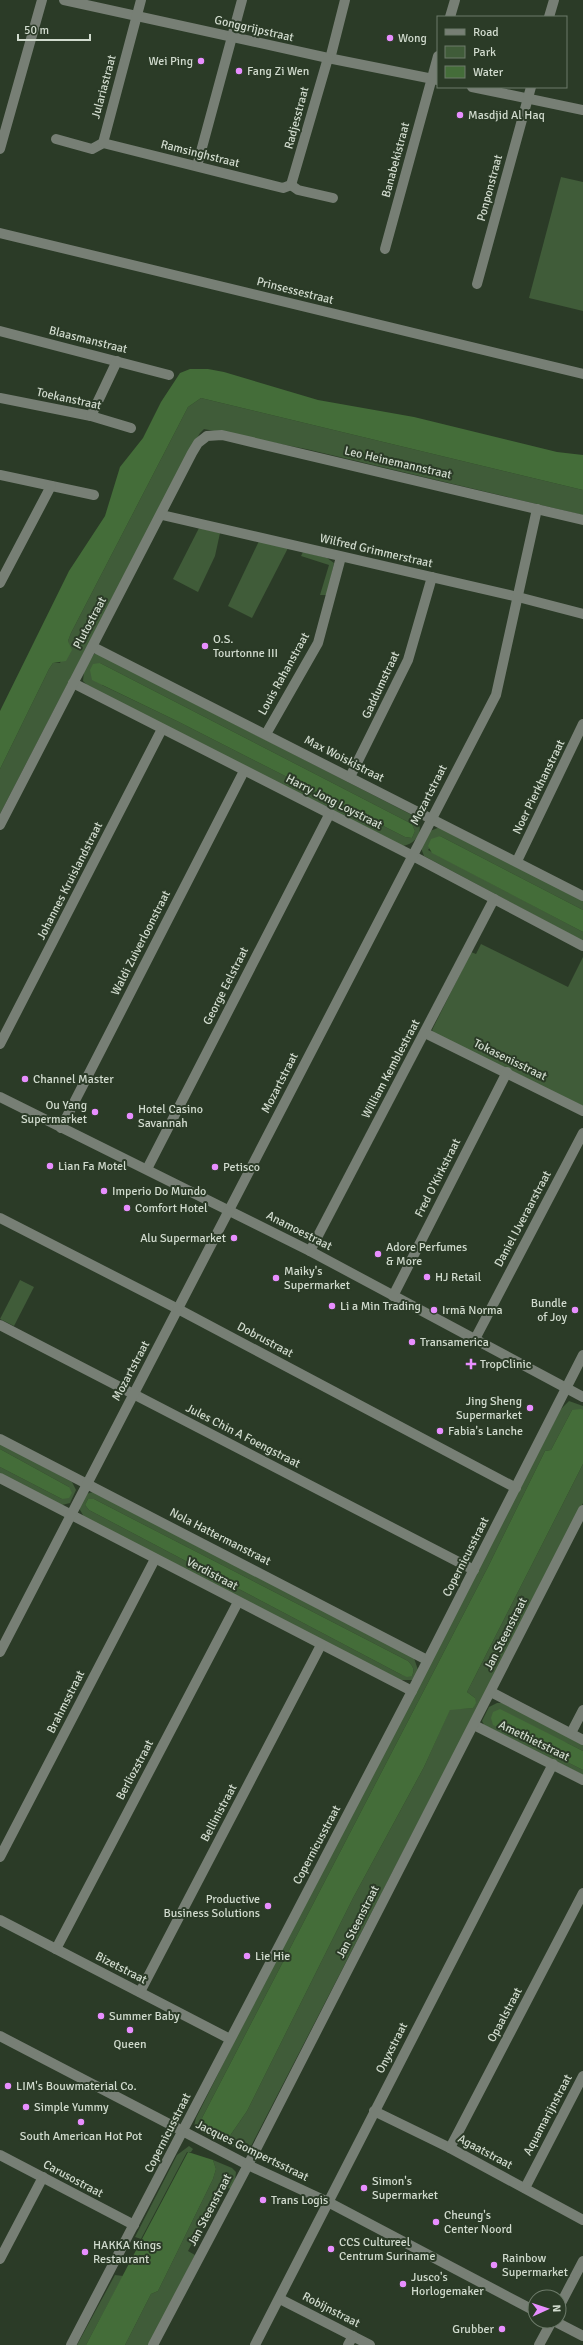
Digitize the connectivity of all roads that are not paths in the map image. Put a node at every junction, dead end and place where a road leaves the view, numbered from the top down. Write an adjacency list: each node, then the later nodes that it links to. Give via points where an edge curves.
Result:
1 (42, 0): 21 (street)
2 (64, 0): 8 (street, Gonggrijpstraat)
3 (141, 0): 8 (street, Julariastraat)
4 (242, 0): 11 (street)
5 (346, 0): 12 (street, Radjesstraat)
6 (455, 0): 9 (street)
7 (554, 0): 10 (street)
8 (136, 15): 11 (street, Gonggrijpstraat); 20 (street, Julariastraat)
9 (450, 16)
10 (549, 16)
11 (230, 37): 12 (street, Gonggrijpstraat); 22 (street)
12 (329, 58): 14 (street, Gonggrijpstraat); 23 (street, Radjesstraat)
13 (437, 64): 14 (street, Banabekistraat)
14 (435, 79): 26 (street, Banabekistraat)
15 (477, 88): 17 (street)
16 (531, 88): 17 (street, Ponponstraat)
17 (528, 99): 18 (street); 27 (street, Ponponstraat)
18 (583, 110)
19 (56, 139): 20 (street, via 92,149)
20 (103, 142): 22 (street, Ramsinghstraat)
21 (0, 149)
22 (197, 166): 23 (street, Ramsinghstraat, via 283,188)
23 (291, 185): 24 (street, via 298,190)
24 (333, 198)
25 (0, 233): 30 (street, Prinsessestraat)
26 (385, 249)
27 (477, 284)
28 (0, 331): 29 (street, Blaasmanstraat)
29 (118, 360): 31 (street, Blaasmanstraat); 33 (street)
30 (583, 374)
31 (170, 375)
32 (0, 398): 33 (street, Toekanstraat)
33 (91, 416): 34 (street, Toekanstraat)
34 (131, 428)
35 (207, 436): 39 (street, Leo Heinemannstraat, via 222,435); 40 (street, Plutostraat, via 198,443 192,453)
36 (0, 475): 37 (street)
37 (51, 486): 38 (street); 44 (street)
38 (94, 495)
39 (537, 509): 41 (street, Leo Heinemannstraat); 45 (street, Mozartstraat)
40 (162, 515): 42 (street, Wilfred Grimmerstraat); 47 (street, Plutostraat)
41 (583, 520)
42 (341, 557): 43 (street, Wilfred Grimmerstraat); 51 (street, Louis Rahanstraat, via 318,643)
43 (432, 577): 45 (street, Wilfred Grimmerstraat); 53 (street, Gaddumstraat, via 408,660)
44 (0, 583)
45 (518, 597): 46 (street, Wilfred Grimmerstraat); 55 (street, Mozartstraat, via 496,695)
46 (583, 614)
47 (93, 647): 48 (street, Plutostraat); 51 (street, Max Woiskistraat)
48 (73, 683): 50 (street, Harry Jong Loystraat); 56 (street, Plutostraat)
49 (583, 724): 58 (street, Noer Pierkhanstraat)
50 (162, 729): 52 (street, Harry Jong Loystraat); 63 (street, Johannes Kruislandstraat)
51 (266, 734): 53 (street, Max Woiskistraat)
52 (244, 771): 54 (street, Harry Jong Loystraat); 67 (street, Waldi Zuiverloonstraat)
53 (350, 777): 55 (street, Max Woiskistraat)
54 (329, 815): 57 (street, Harry Jong Loystraat); 69 (street, George Eelstraat)
55 (432, 818): 57 (street, Mozartstraat); 58 (street, Max Woiskistraat)
56 (0, 825)
57 (413, 856): 60 (street, Harry Jong Loystraat); 70 (street, Mozartstraat)
58 (517, 861): 59 (street, Max Woiskistraat)
59 (583, 896)
60 (494, 899): 61 (street, Harry Jong Loystraat); 62 (street, William Kemblestraat)
61 (583, 946)
62 (425, 1033): 64 (street, Tokasenisstraat); 72 (street, William Kemblestraat)
63 (0, 1044)
64 (507, 1072): 66 (street, Tokasenisstraat); 73 (street, Fred O'Kirkstraat)
65 (0, 1097): 67 (street, Anamoestraat)
66 (583, 1111)
67 (61, 1128): 69 (street, Anamoestraat)
68 (583, 1133): 76 (street, Daniel IJveraarstraat)
69 (146, 1169): 70 (street, Anamoestraat)
70 (229, 1211): 72 (street, Anamoestraat); 74 (street, Mozartstraat)
71 (0, 1218): 74 (street, Dobrustraat)
72 (310, 1250): 73 (street, Anamoestraat)
73 (393, 1296): 76 (street, Anamoestraat)
74 (178, 1309): 79 (street, Mozartstraat); 84 (street, Dobrustraat)
75 (0, 1325): 79 (street, Jules Chin A Foengstraat)
76 (475, 1339): 78 (street, Anamoestraat)
77 (583, 1355): 78 (street, Copernicusstraat)
78 (566, 1390): 80 (street, Anamoestraat); 84 (street, Copernicusstraat)
79 (134, 1394): 83 (street, Mozartstraat); 88 (street, Jules Chin A Foengstraat)
80 (583, 1397)
81 (0, 1439): 83 (street, Nola Hattermanstraat)
82 (0, 1478): 86 (street, Verdistraat)
83 (86, 1483): 86 (street, Mozartstraat); 92 (street, Nola Hattermanstraat)
84 (516, 1488): 88 (street, Copernicusstraat)
85 (582, 1512): 94 (street, Jan Steenstraat)
86 (71, 1514): 87 (street, Verdistraat); 91 (street, Mozartstraat)
87 (155, 1559): 89 (street, Verdistraat); 101 (street, Brahmsstraat)
88 (474, 1570): 92 (street, Copernicusstraat)
89 (238, 1602): 90 (street, Verdistraat); 104 (street, Berliozstraat)
90 (321, 1645): 93 (street, Verdistraat); 105 (street, Bellinistraat)
91 (0, 1652)
92 (427, 1660): 93 (street, Copernicusstraat)
93 (412, 1691): 107 (street, Copernicusstraat)
94 (491, 1692): 96 (street, Jan Steenstraat); 97 (street)
95 (583, 1710): 97 (street)
96 (474, 1725): 99 (street, Amethietstraat); 113 (street, Jan Steenstraat)
97 (571, 1733): 98 (street)
98 (583, 1740)
99 (553, 1764): 100 (street, Amethietstraat); 109 (street, Onyxstraat)
100 (583, 1780)
101 (0, 1857)
102 (583, 1893): 111 (street, Opaalstraat)
103 (0, 1920): 104 (street, Bizetstraat)
104 (56, 1949): 105 (street, Bizetstraat)
105 (140, 1992): 107 (street, Bizetstraat)
106 (0, 2036): 110 (street, Jacques Gompertsstraat)
107 (230, 2039): 110 (street, Copernicusstraat)
108 (583, 2076): 115 (street, Aquamarijnstraat)
109 (374, 2110): 111 (street, Agaatstraat); 116 (street, Onyxstraat)
110 (187, 2134): 113 (street, Jacques Gompertsstraat); 118 (street, Copernicusstraat)
111 (450, 2148): 115 (street, Agaatstraat)
112 (0, 2155): 114 (street, Carusostraat)
113 (244, 2163): 116 (street, Jacques Gompertsstraat); 129 (street, Jan Steenstraat)
114 (43, 2177): 118 (street, Carusostraat); 119 (street)
115 (525, 2188): 117 (street, Agaatstraat)
116 (328, 2202): 122 (street, Onyxstraat); 123 (street, Jacques Gompertsstraat)
117 (583, 2220)
118 (134, 2225): 128 (street, Copernicusstraat)
119 (0, 2259)
120 (583, 2261): 121 (street)
121 (567, 2292)
122 (280, 2299): 127 (street, Robijnstraat); 130 (street, Onyxstraat)
123 (527, 2307)
124 (567, 2328): 126 (street)
125 (548, 2329): 132 (street)
126 (583, 2336)
127 (350, 2340): 131 (street, Robijnstraat)
128 (71, 2345)
129 (153, 2345)
130 (255, 2345)
131 (370, 2345)
132 (539, 2345)

